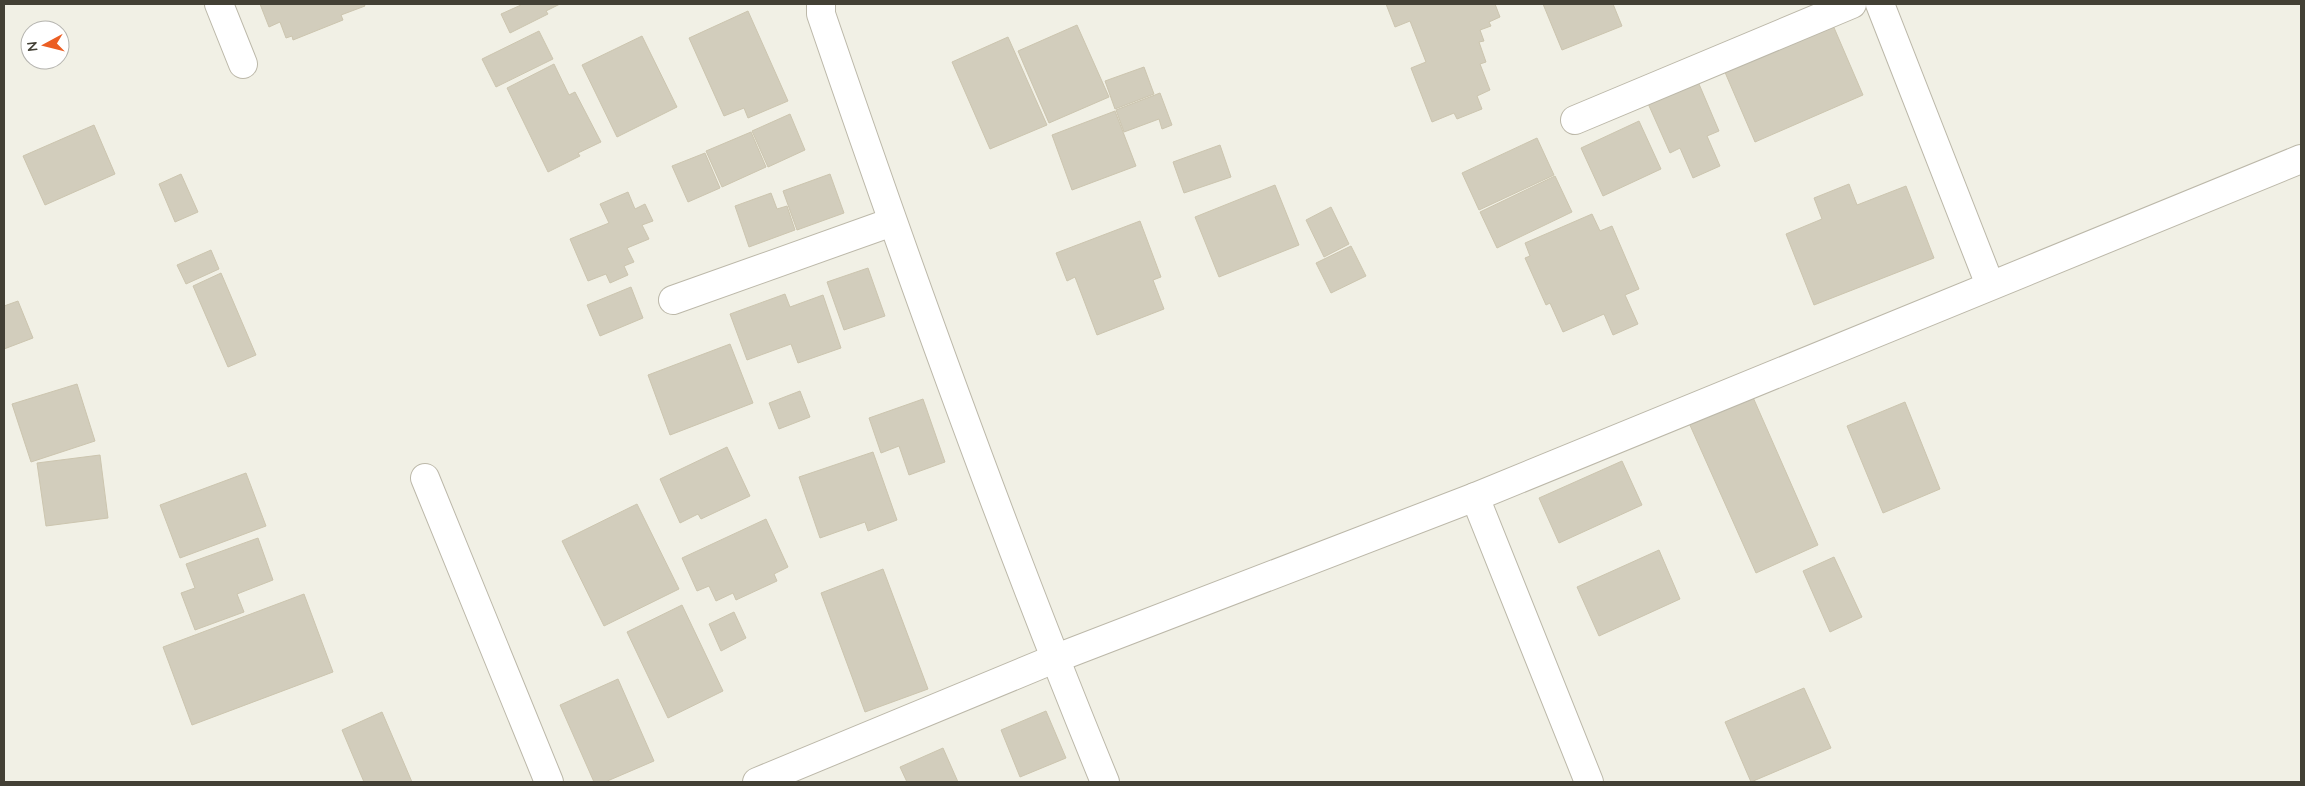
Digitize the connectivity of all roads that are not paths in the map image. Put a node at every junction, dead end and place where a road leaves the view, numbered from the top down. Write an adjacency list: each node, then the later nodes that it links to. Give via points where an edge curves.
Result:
1 (219, 4): 5 (street)
2 (821, 4): 8 (street, via 821,14)
3 (1852, 4): 6 (street)
4 (1880, 4): 9 (street)
5 (243, 64)
6 (1575, 120)
7 (2301, 159): 9 (street)
8 (892, 222): 10 (street); 13 (street)
9 (1990, 285): 12 (street)
10 (673, 300)
11 (425, 478): 14 (street)
12 (1475, 497): 13 (street); 17 (street)
13 (1054, 659): 15 (street); 16 (street)
14 (549, 782)
15 (757, 782)
16 (1105, 782)
17 (1589, 782)

